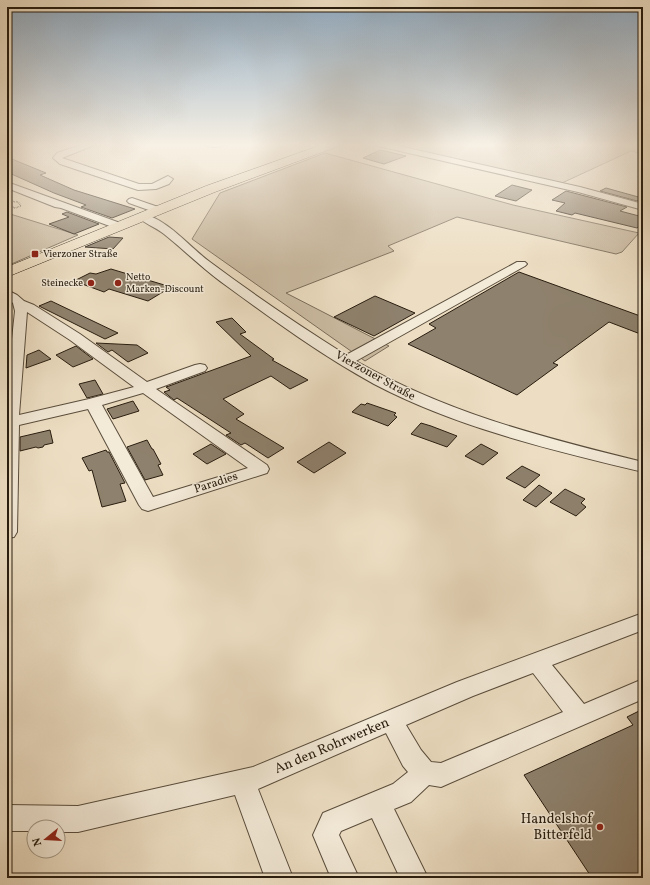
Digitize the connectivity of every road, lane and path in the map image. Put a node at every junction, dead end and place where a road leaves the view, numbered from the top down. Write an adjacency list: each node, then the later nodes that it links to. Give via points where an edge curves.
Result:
1 (10, 185): 12 (street)
2 (133, 185): 3 (street)
3 (159, 185)
4 (221, 185): 10 (main road)
5 (559, 185): 9 (street)
6 (7, 201): 8 (path, via 18,202 20,206 10,208)
7 (132, 201): 10 (street)
8 (7, 205)
9 (643, 207)
10 (157, 210): 11 (main road)
11 (141, 216): 12 (main road); 17 (street, Vierzoner Straße, via 162,228 204,264)
12 (119, 226): 14 (main road)
13 (521, 264): 17 (street)
14 (7, 272)
15 (7, 294): 16 (street, Paradies)
16 (20, 304): 19 (street, Paradies, via 75,336); 21 (street)
17 (346, 361): 22 (street, Vierzoner Straße, via 417,400 460,416)
18 (200, 368): 19 (street)
19 (145, 388): 20 (street); 20 (street, Paradies, via 260,469 148,505)
20 (92, 403): 21 (street)
21 (11, 422): 23 (street)
22 (643, 467)
23 (8, 532)
24 (643, 621): 25 (street, An den Rohrwerken)
25 (537, 662): 27 (street); 28 (street, An den Rohrwerken)
26 (643, 689): 27 (street)
27 (580, 716): 29 (street, via 441,775)
28 (392, 721): 29 (street, via 412,758); 30 (street, An den Rohrwerken, via 254,780)
29 (426, 773): 31 (street, via 402,794)
30 (243, 782): 32 (street, An den Rohrwerken, via 78,819); 33 (street)
31 (378, 804): 34 (street, via 332,822 326,835); 35 (street)
32 (7, 818)
33 (279, 878)
34 (344, 878)
35 (414, 878)

